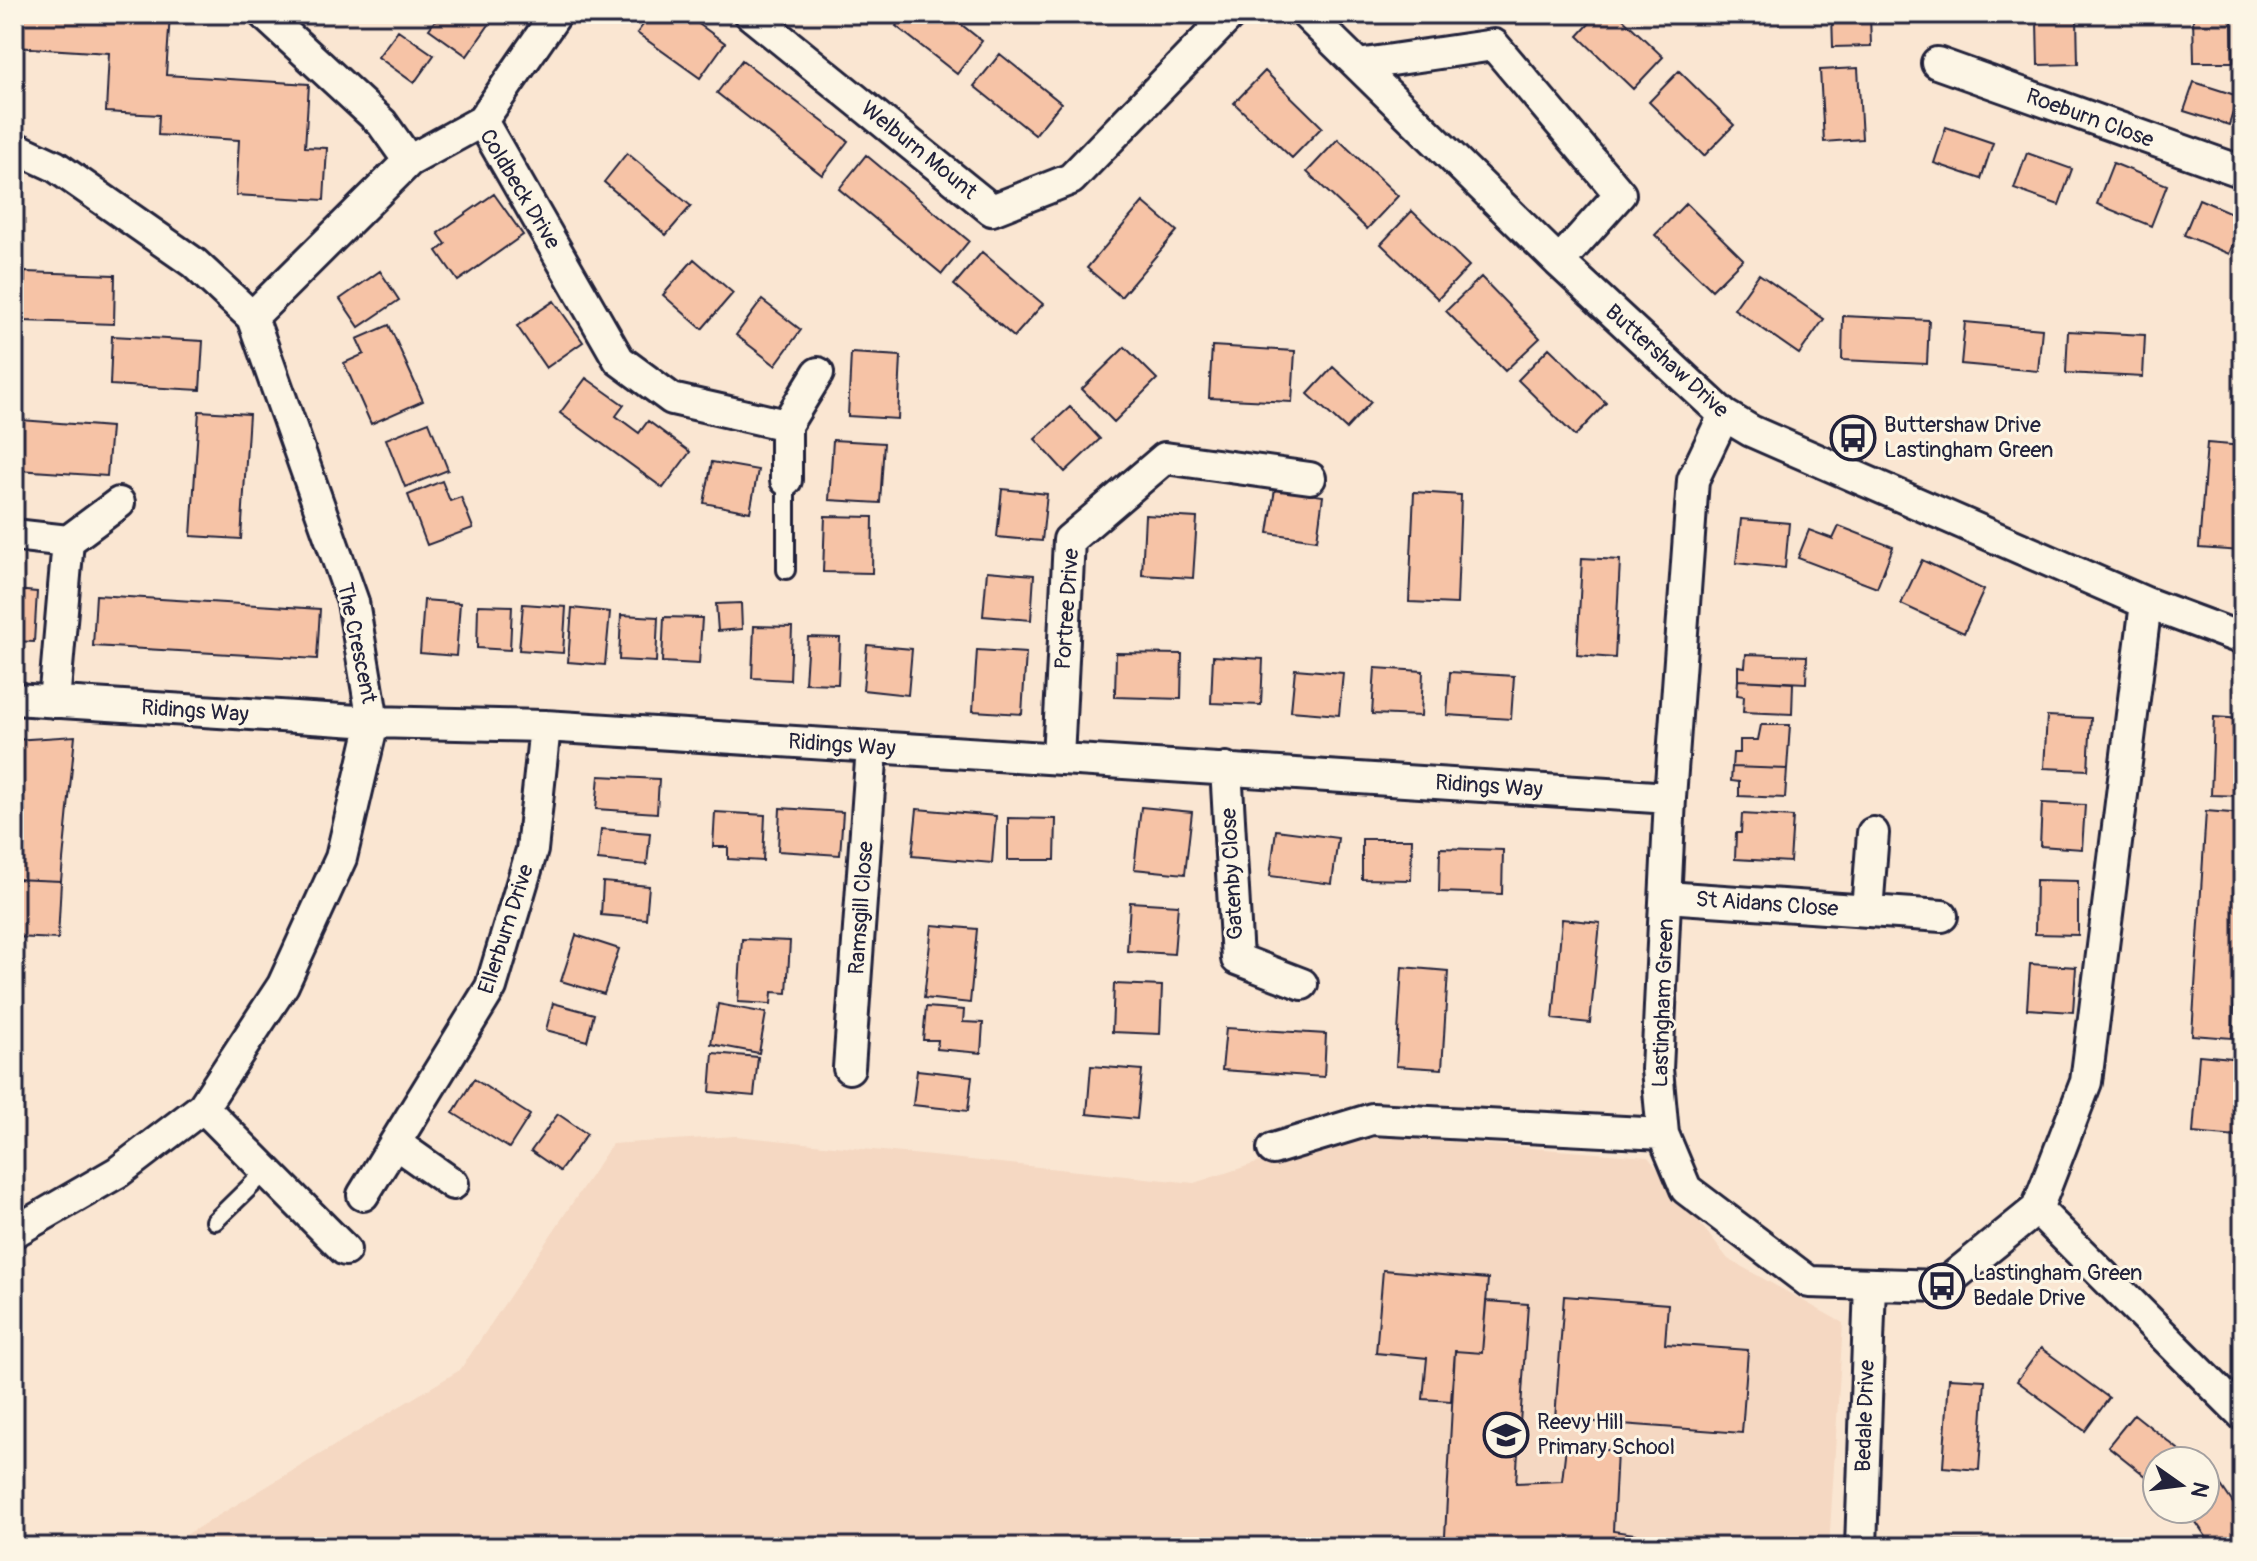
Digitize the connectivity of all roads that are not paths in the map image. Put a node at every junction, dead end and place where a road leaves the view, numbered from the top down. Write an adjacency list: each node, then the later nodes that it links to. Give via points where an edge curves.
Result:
1 (264, 14): 10 (street, via 382,123)
2 (556, 14): 8 (street)
3 (750, 14): 4 (street, Welburn Mount, via 992,210 1071,179)
4 (1231, 14)
5 (1306, 14): 7 (street, Buttershaw Drive)
6 (1937, 63): 11 (street, Roeburn Close)
7 (1358, 65): 12 (street, Buttershaw Drive); 12 (street, via 1494,45 1620,194)
8 (482, 121): 10 (street, Coldbeck Drive); 16 (street, Coldbeck Drive, via 619,360 672,399)
9 (14, 147): 13 (street, The Crescent, via 55,166 194,263)
10 (409, 161): 13 (street, Coldbeck Drive)
11 (2243, 172)
12 (1559, 262): 15 (street, Buttershaw Drive)
13 (252, 317): 27 (street, The Crescent, via 353,602)
14 (818, 373): 16 (street)
15 (1724, 415): 23 (street, Buttershaw Drive); 32 (street, Lastingham Green, via 1693,480)
16 (786, 425): 18 (street)
17 (1310, 478): 30 (street, Portree Drive, via 1165,458 1069,540)
18 (786, 480): 22 (lane)
19 (119, 503): 21 (street)
20 (14, 535): 21 (street)
21 (68, 541): 26 (street)
22 (786, 570)
23 (2146, 603): 24 (street, Buttershaw Drive); 46 (street, Lastingham Green, via 2086,1082)
24 (2243, 639)
25 (14, 699): 26 (street, Ridings Way)
26 (54, 702): 27 (street, Ridings Way)
27 (373, 722): 28 (street, Ridings Way); 39 (street, The Crescent, via 341,858 283,985)
28 (545, 726): 29 (street, Ridings Way); 41 (street, Ellerburn Drive, via 532,850 491,987)
29 (872, 747): 30 (street, Ridings Way); 38 (street, Ramsgill Close)
30 (1058, 758): 31 (street, Ridings Way)
31 (1226, 768): 32 (street, Ridings Way); 37 (street, Gatenby Close, via 1237,959)
32 (1670, 798): 34 (street, Lastingham Green)
33 (1873, 833): 35 (street, St Aidans Close)
34 (1666, 897): 35 (street, St Aidans Close); 40 (street, Lastingham Green, via 1657,1069)
35 (1867, 911): 36 (street, St Aidans Close)
36 (1942, 916)
37 (1302, 984)
38 (849, 1068)
39 (203, 1107): 43 (street); 48 (street, The Crescent, via 118,1172)
40 (1663, 1134): 42 (street, via 1372,1119); 50 (street, Lastingham Green, via 1686,1189 1809,1282)
41 (395, 1143): 44 (street); 45 (street, Ellerburn Drive)
42 (1273, 1149)
43 (266, 1171): 47 (lane); 49 (street)
44 (453, 1184)
45 (363, 1195)
46 (2037, 1209): 50 (street, Lastingham Green, via 1942,1286); 51 (street)
47 (215, 1221)
48 (14, 1232)
49 (345, 1250)
50 (1870, 1284): 52 (street, Bedale Drive)
51 (2240, 1407)
52 (1861, 1547)

